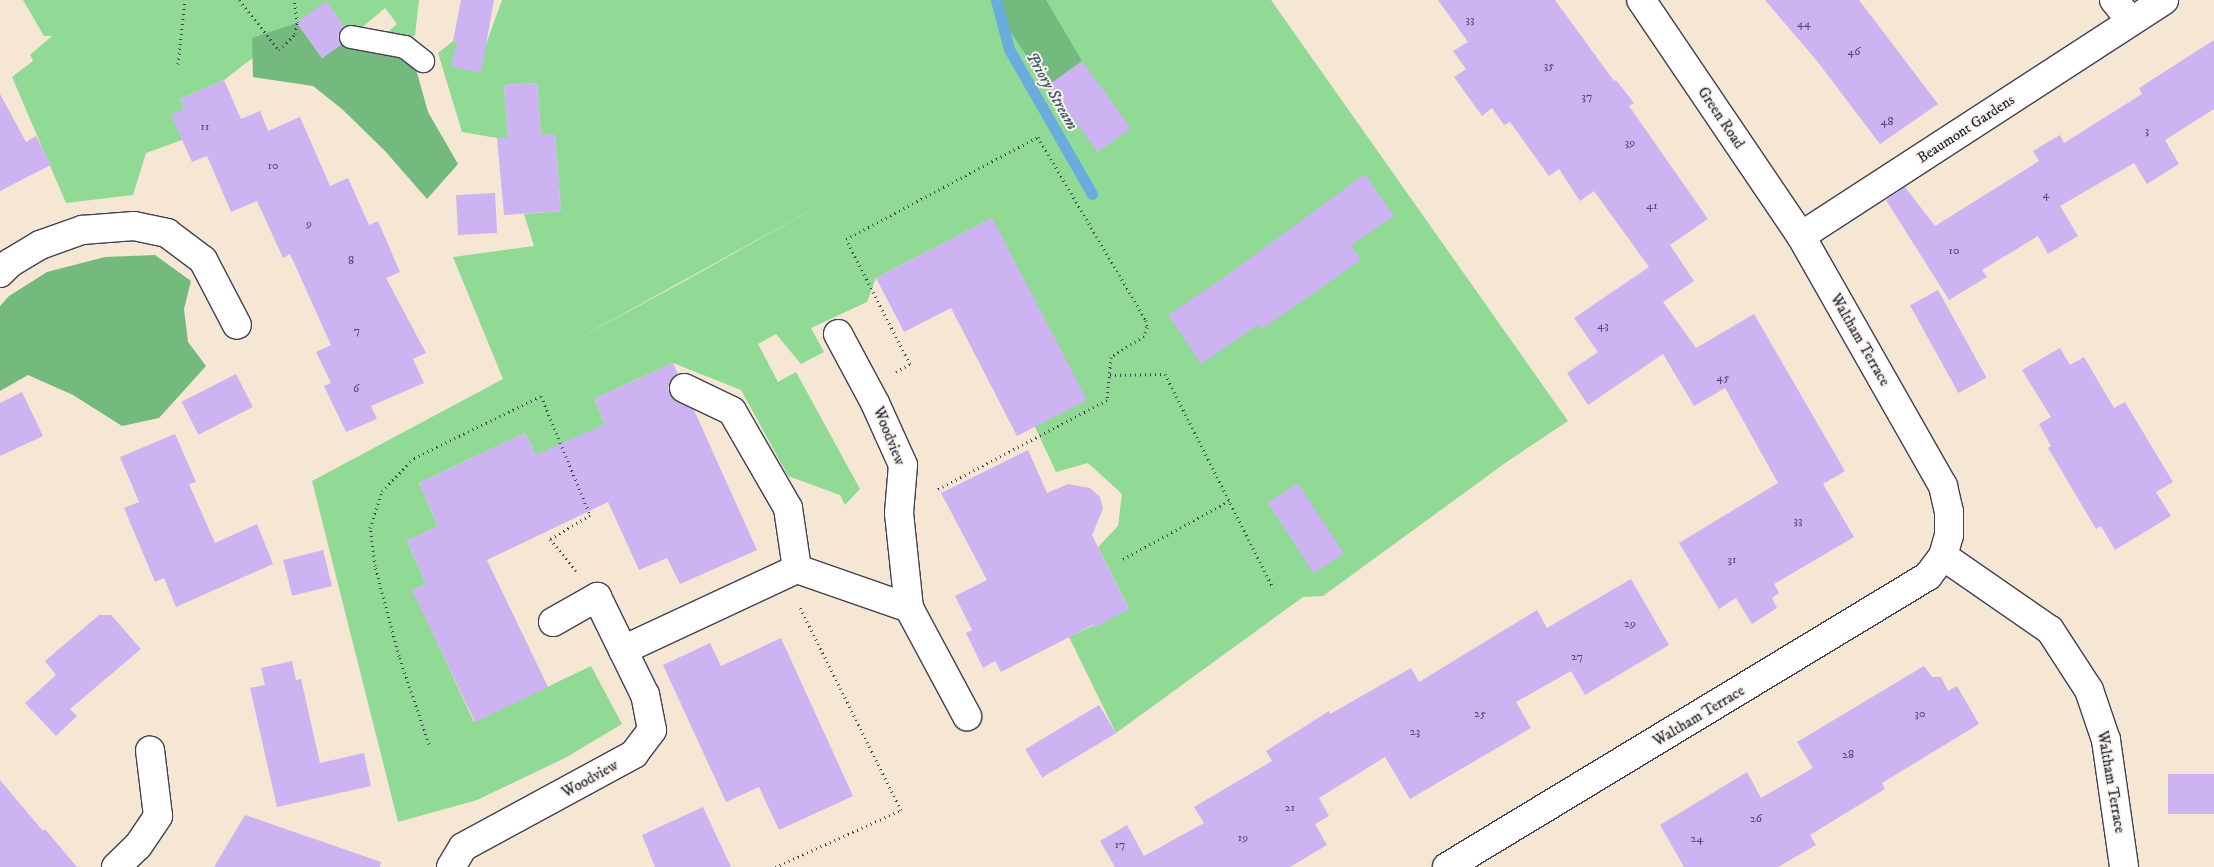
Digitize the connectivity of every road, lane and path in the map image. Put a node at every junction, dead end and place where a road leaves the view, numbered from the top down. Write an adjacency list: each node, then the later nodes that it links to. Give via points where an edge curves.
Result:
1 (185, 0): 10 (path)
2 (239, 0): 3 (path, via 279,50 295,34)
3 (294, 0)
4 (1641, 0): 11 (street, Green Road)
5 (2114, 0): 7 (street)
6 (2164, 0): 7 (street, Beaumont Gardens)
7 (2131, 21): 11 (street, Beaumont Gardens)
8 (351, 37): 9 (lane, via 405,47)
9 (423, 61)
10 (178, 64)
11 (1801, 236): 20 (street, Waltham Terrace, via 1943,486 1949,512 1949,535)
12 (0, 273): 13 (street, via 40,245 82,230 134,226 167,234 203,260)
13 (237, 325)
14 (838, 334): 16 (street, Woodview)
15 (1110, 375): 16 (path, via 1111,357 1144,336 1146,320 1038,137 846,239 910,364); 18 (path, via 1107,400 916,500); 19 (path, via 1165,374)
16 (867, 387): 18 (street, Woodview, via 903,465)
17 (684, 388): 22 (street, via 732,411 788,508)
18 (901, 496): 25 (street, Woodview, via 899,514)
19 (1229, 501): 21 (path); 23 (path)
20 (1944, 556): 34 (street, Waltham Terrace, via 1928,576); 35 (street, Waltham Terrace, via 2050,630 2089,690 2106,740)
21 (1123, 559)
22 (791, 572): 25 (street); 27 (street); 33 (path, via 901,810)
23 (1273, 588)
24 (597, 597): 26 (street); 27 (street, Woodview); 29 (path, via 550,538 590,515 540,396 414,458 382,491 370,528 375,566 399,656)
25 (908, 608): 28 (street, Woodview)
26 (553, 622)
27 (623, 650): 32 (street, Woodview, via 645,695 652,730 634,754 463,847)
28 (967, 716)
29 (429, 744)
30 (150, 750): 31 (street, via 158,816 138,846)
31 (116, 867)
32 (451, 867)
33 (775, 867)
34 (1448, 867)
35 (2124, 867)

